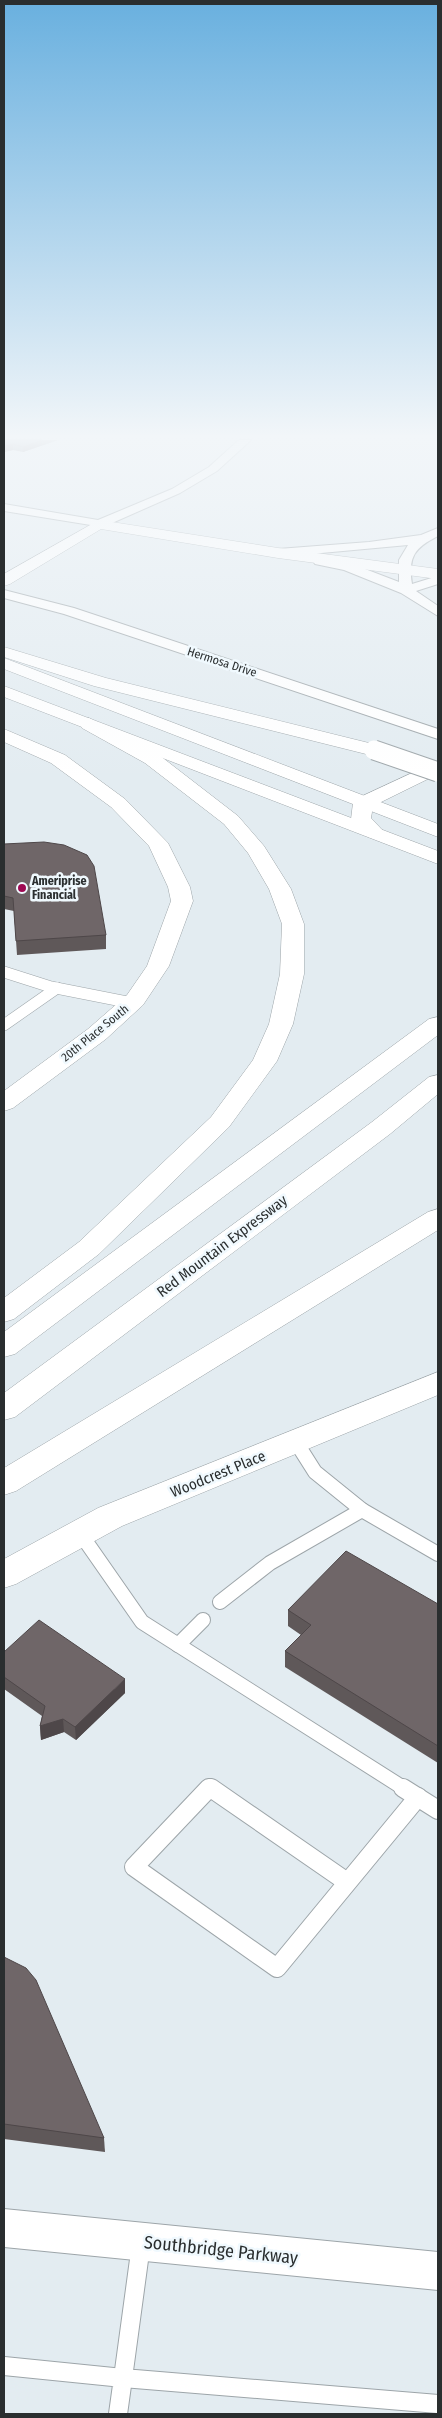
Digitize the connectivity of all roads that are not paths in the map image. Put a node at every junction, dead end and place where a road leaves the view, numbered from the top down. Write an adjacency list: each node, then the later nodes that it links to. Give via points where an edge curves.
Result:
1 (51, 553): 9 (main road)
2 (271, 553): 5 (main road)
3 (291, 553): 5 (street)
4 (406, 553): 6 (street)
5 (278, 554): 6 (main road); 10 (street, via 348,567)
6 (403, 570): 7 (main road); 10 (street)
7 (438, 574)
8 (438, 580): 10 (street)
9 (4, 581)
10 (406, 590): 12 (street)
11 (4, 594): 17 (street, Hermosa Drive, via 69,612)
12 (438, 612)
13 (4, 652): 20 (main road, bridge, via 100,682 374,750)
14 (4, 663): 21 (main road)
15 (4, 691): 16 (main road)
16 (89, 724): 23 (main road); 35 (main road, via 152,759 231,820 258,850 280,889 293,924 292,974 282,1024 265,1061 220,1122 89,1248)
17 (438, 734)
18 (4, 735): 27 (main road, 20th Place South, via 58,759 80,773 118,803 158,843 179,887 182,901 158,966)
19 (438, 767): 21 (main road)
20 (438, 772)
21 (363, 803): 22 (main road); 23 (main road, via 361,819)
22 (438, 832)
23 (376, 834): 24 (main road)
24 (438, 858)
25 (4, 972): 26 (lane, via 21,980)
26 (57, 988): 27 (lane); 29 (lane)
27 (132, 1003): 32 (main road, 20th Place South, via 97,1034)
28 (438, 1024): 36 (main road)
29 (4, 1025)
30 (438, 1082): 33 (main road, Red Mountain Expressway)
31 (438, 1097): 33 (main road)
32 (4, 1103)
33 (381, 1128): 38 (main road, Red Mountain Expressway)
34 (438, 1218): 40 (main road)
35 (4, 1312)
36 (4, 1347)
37 (438, 1383): 39 (main road, Woodcrest Place)
38 (4, 1409)
39 (296, 1442): 41 (lane, via 315,1472); 42 (main road, Woodcrest Place, via 110,1517)
40 (4, 1484)
41 (362, 1510): 43 (lane); 45 (lane, via 238,1585)
42 (80, 1533): 44 (main road, Woodcrest Place); 47 (lane, via 142,1622)
43 (438, 1554)
44 (4, 1575)
45 (220, 1602)
46 (203, 1620): 47 (lane)
47 (178, 1645): 48 (lane)
48 (418, 1797): 49 (lane); 50 (lane)
49 (438, 1810)
50 (347, 1882): 50 (lane, via 277,1968 134,1867 210,1787)
51 (4, 2228): 52 (street, Southbridge Parkway)
52 (142, 2241): 53 (street, Southbridge Parkway); 55 (lane)
53 (438, 2271)
54 (4, 2366): 55 (lane)
55 (122, 2378): 56 (lane); 57 (lane)
56 (438, 2404)
57 (118, 2414)

